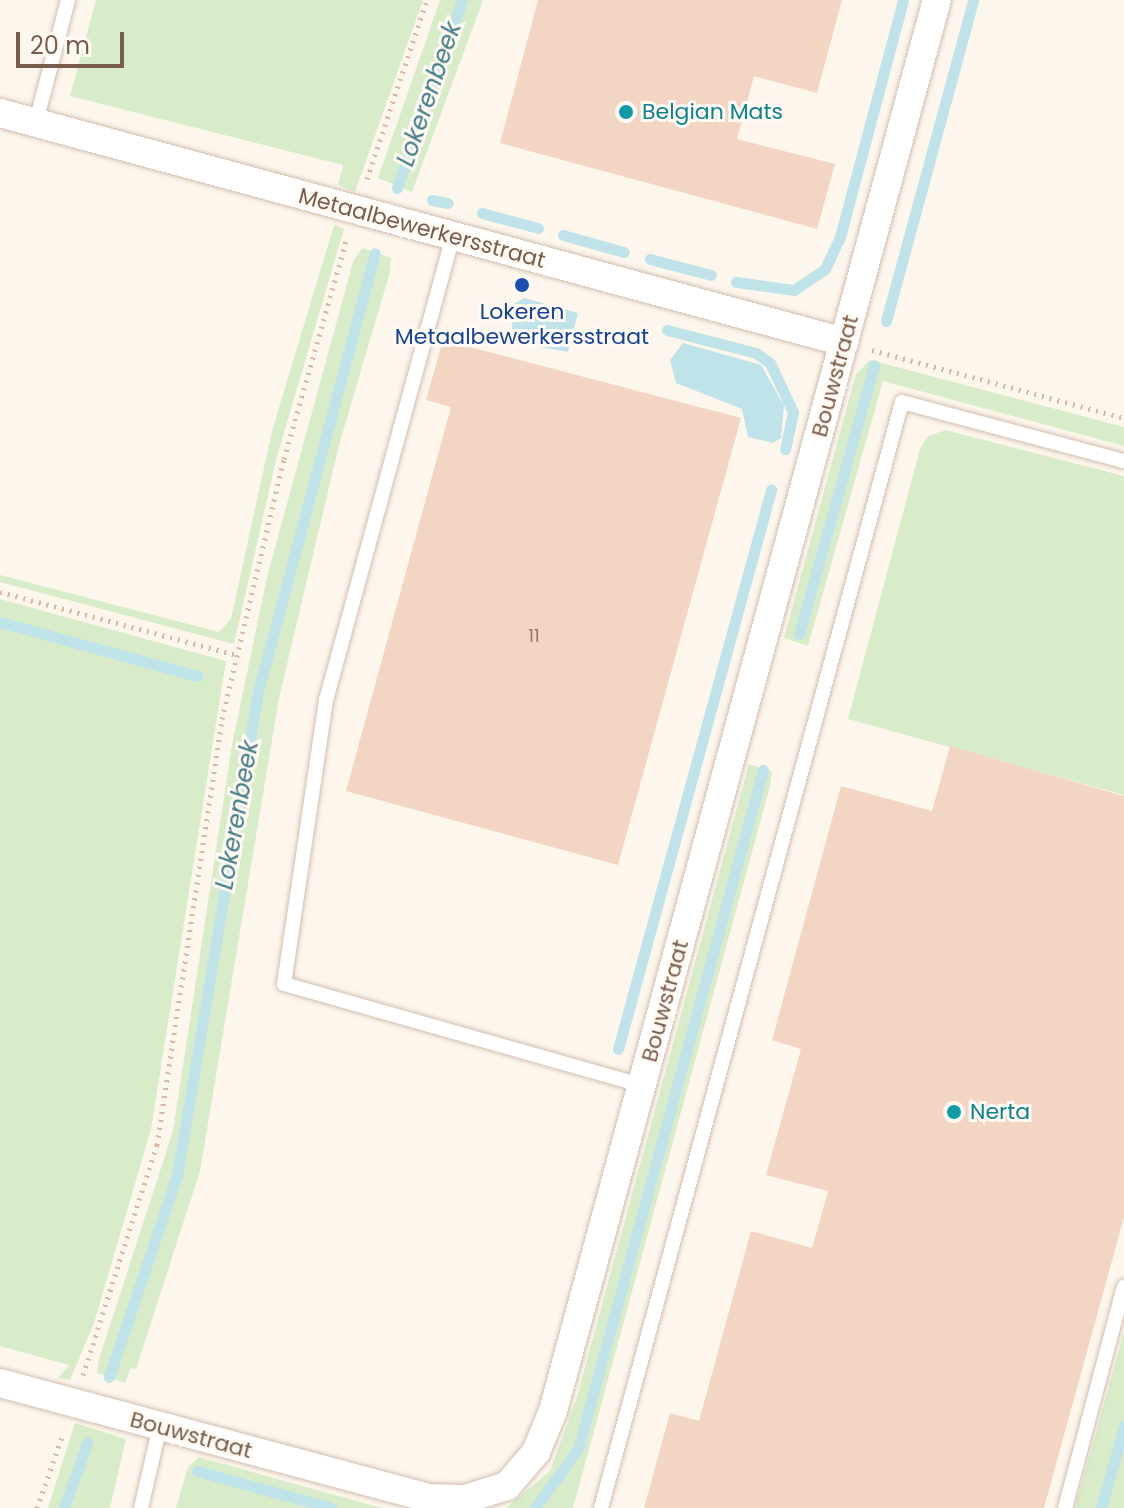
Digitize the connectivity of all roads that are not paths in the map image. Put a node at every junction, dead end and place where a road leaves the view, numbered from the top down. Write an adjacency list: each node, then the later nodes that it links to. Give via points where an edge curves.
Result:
1 (68, 0): 4 (lane)
2 (937, 0): 6 (street, Bouwstraat)
3 (0, 113): 4 (street, Metaalbewerkersstraat)
4 (36, 122): 5 (street, Metaalbewerkersstraat)
5 (453, 236): 6 (street, Metaalbewerkersstraat); 8 (lane, via 326,700 284,984)
6 (844, 342): 8 (street, Bouwstraat)
7 (1124, 461): 13 (lane, via 902,402)
8 (642, 1085): 11 (street, Bouwstraat, via 553,1411 536,1452 507,1486 465,1499 429,1498)
9 (1124, 1287): 14 (lane)
10 (0, 1383): 11 (street, Bouwstraat)
11 (160, 1426): 12 (lane)
12 (141, 1508)
13 (601, 1508)
14 (1065, 1508)

